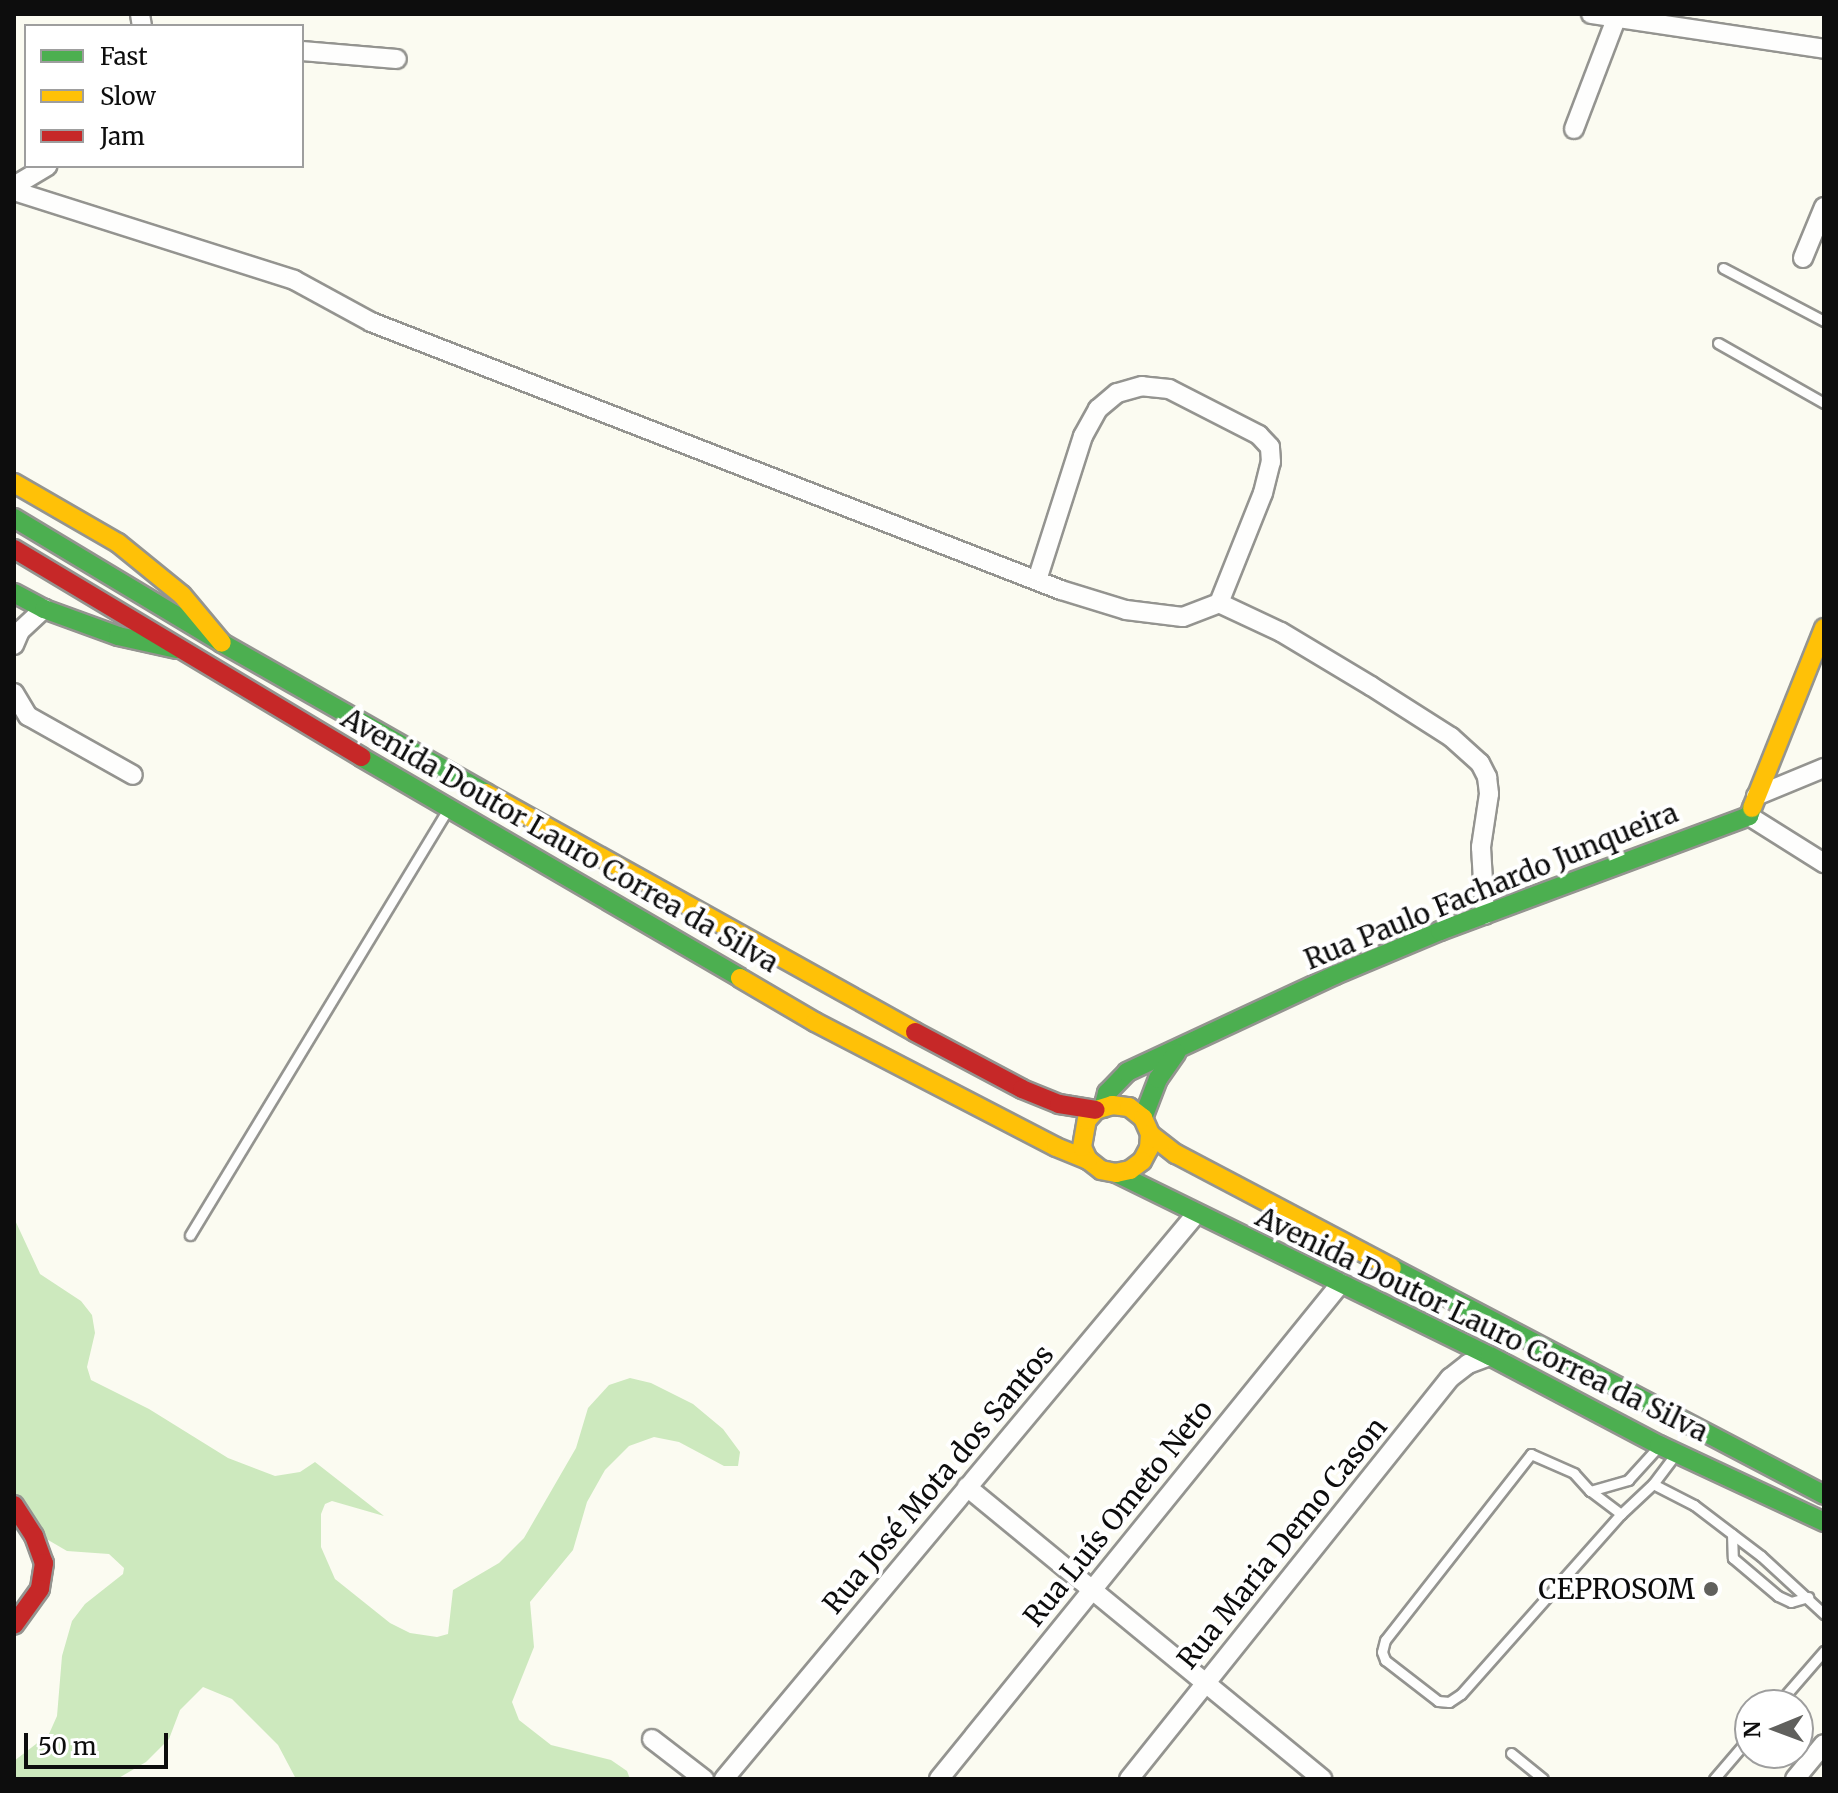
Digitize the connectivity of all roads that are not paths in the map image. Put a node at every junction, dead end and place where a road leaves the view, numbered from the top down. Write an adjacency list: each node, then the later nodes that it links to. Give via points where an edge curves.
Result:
1 (1591, 14): 2 (street)
2 (1616, 19): 3 (street); 6 (street)
3 (1824, 49)
4 (304, 51): 5 (street)
5 (397, 59)
6 (1574, 129)
7 (44, 168): 8 (street)
8 (14, 188): 18 (street, via 294,280 371,322)
9 (1824, 207): 10 (street)
10 (1803, 258)
11 (1723, 268): 12 (lane)
12 (1824, 321)
13 (1718, 343): 14 (lane)
14 (1824, 403)
15 (14, 483): 23 (main road, via 118,543 182,595)
16 (14, 518): 23 (main road, Avenida Doutor Lauro Correa da Silva)
17 (14, 549): 25 (main road, Avenida Doutor Lauro Correa da Silva)
18 (1037, 580): 20 (street, via 1159,616 1195,615); 20 (street, via 1083,436 1098,409 1117,393 1155,386 1259,435 1270,447 1263,493)
19 (14, 593): 21 (main road)
20 (1219, 603): 33 (street, via 1281,632 1371,686 1451,737 1480,763 1489,794 1481,834)
21 (44, 609): 24 (street, via 20,631); 25 (main road, via 118,636)
22 (1824, 628): 29 (main road)
23 (222, 643): 35 (main road, Avenida Doutor Lauro Correa da Silva, via 831,988 1022,1089 1059,1104)
24 (14, 645)
25 (177, 649): 30 (main road, Avenida Doutor Lauro Correa da Silva)
26 (14, 693): 28 (street, via 28,716)
27 (1824, 768): 29 (street)
28 (133, 775)
29 (1756, 796): 31 (main road)
30 (449, 807): 37 (main road, Avenida Doutor Lauro Correa da Silva, via 815,1022); 40 (lane)
31 (1749, 816): 32 (street); 33 (main road, Rua Paulo Fachardo Junqueira)
32 (1824, 863)
33 (1485, 915): 34 (main road, Rua Paulo Fachardo Junqueira, via 1335,975)
34 (1176, 1052): 35 (main road, Rua Paulo Fachardo Junqueira, via 1127,1072); 36 (main road, via 1158,1079)
35 (1100, 1109): 36 (main road, via 1129,1107); 37 (main road, via 1082,1134)
36 (1146, 1126): 38 (main road, via 1149,1148 1142,1161); 47 (main road, Avenida Doutor Lauro Correa da Silva, via 1176,1154)
37 (1088, 1160): 38 (main road)
38 (1116, 1173): 39 (main road, Avenida Doutor Lauro Correa da Silva)
39 (1196, 1214): 41 (main road, Avenida Doutor Lauro Correa da Silva); 45 (street, Rua José Mota dos Santos)
40 (190, 1235)
41 (1341, 1283): 42 (main road, Avenida Doutor Lauro Correa da Silva); 52 (street, Rua Luís Ometo Neto)
42 (1490, 1356): 43 (main road, Avenida Doutor Lauro Correa da Silva); 57 (street, Rua Maria Demo Cason, via 1450,1378)
43 (1668, 1449): 44 (lane); 46 (lane, via 1628,1480); 50 (main road, Avenida Doutor Lauro Correa da Silva)
44 (1653, 1484): 49 (lane); 51 (lane, via 1694,1505)
45 (967, 1487): 52 (street); 64 (street, Rua José Mota dos Santos)
46 (1590, 1491): 49 (lane); 49 (lane, via 1574,1473 1531,1454 1385,1640 1385,1660 1438,1701 1449,1702)
47 (1824, 1495)
48 (14, 1505): 55 (main road, via 44,1563 40,1589)
49 (1621, 1514)
50 (1824, 1522)
51 (1732, 1534): 53 (lane); 53 (lane, via 1733,1558 1778,1596 1791,1602)
52 (1092, 1590): 57 (street); 65 (street, Rua Luís Ometo Neto)
53 (1808, 1597): 54 (lane)
54 (1824, 1614)
55 (14, 1625)
56 (1824, 1651): 58 (lane)
57 (1206, 1683): 66 (street, Rua Maria Demo Cason); 67 (street)
58 (1791, 1689)
59 (652, 1739): 63 (street)
60 (1824, 1744): 70 (street)
61 (1511, 1753): 68 (lane)
62 (1734, 1756): 69 (lane)
63 (704, 1779)
64 (724, 1779)
65 (939, 1779)
66 (1129, 1779)
67 (1323, 1779)
68 (1543, 1779)
69 (1714, 1779)
70 (1795, 1779)

